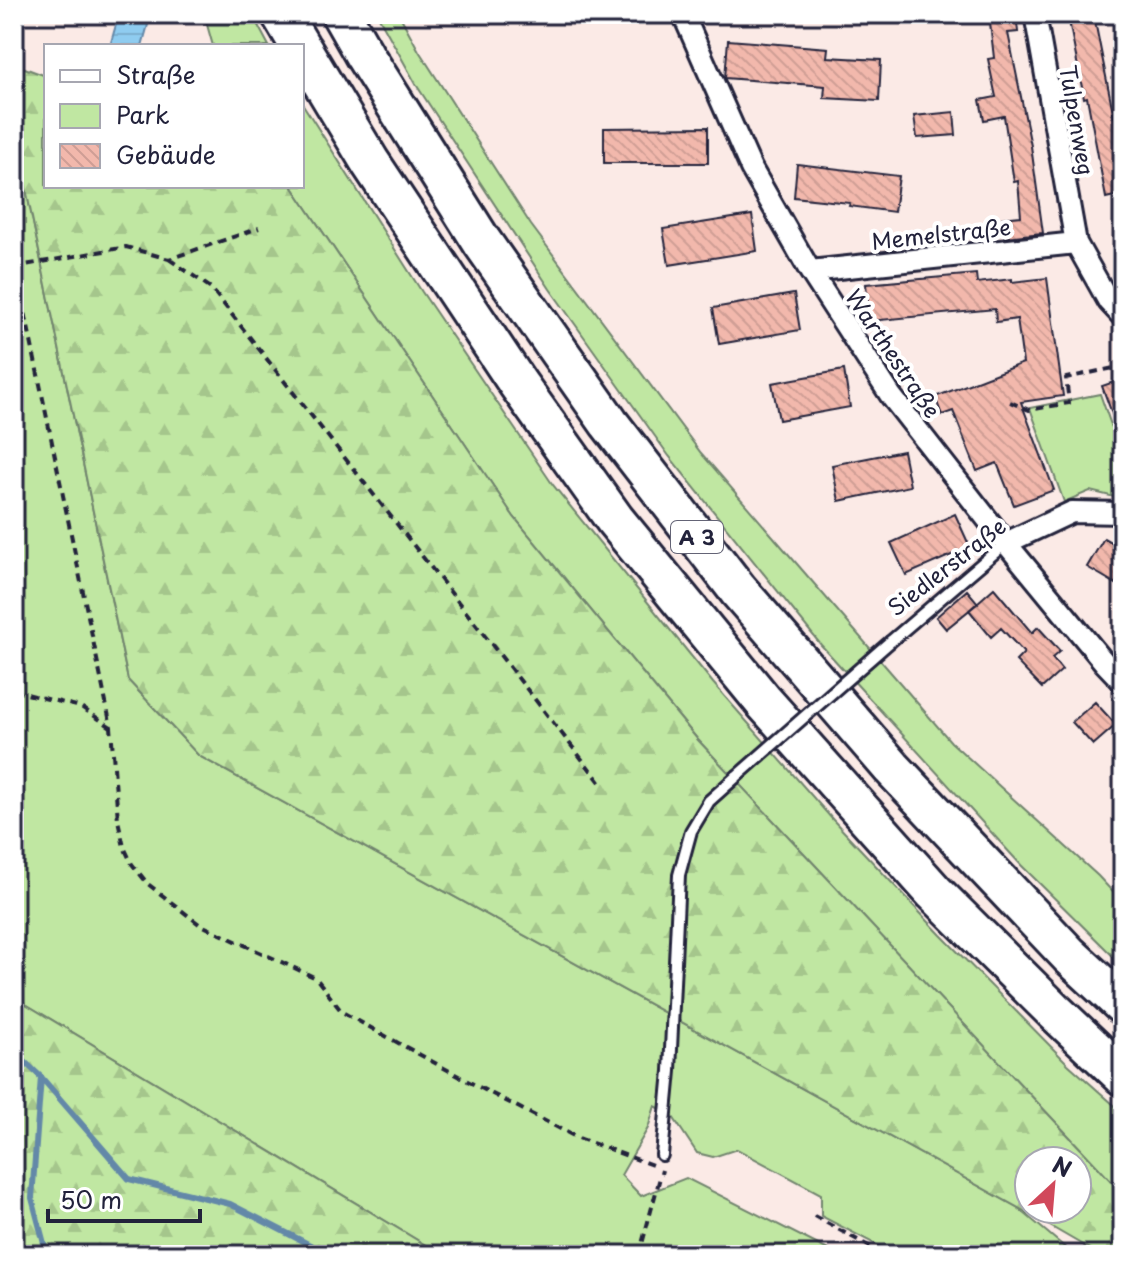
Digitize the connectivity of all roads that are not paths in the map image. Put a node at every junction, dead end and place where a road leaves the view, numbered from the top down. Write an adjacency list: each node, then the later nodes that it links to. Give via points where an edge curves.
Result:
1 (281, 14): 5 (highway, A 3)
2 (341, 14): 13 (highway, A 3, via 482,242 609,423 738,590 892,768)
3 (683, 14): 8 (street, Warthestraße, via 751,168)
4 (1035, 14): 7 (street, Tulpenweg)
5 (299, 44)
6 (304, 53): 14 (highway, A 3, via 439,266 615,520 764,702 934,892)
7 (1076, 243): 8 (street, Memelstraße); 9 (street, Tulpenweg)
8 (810, 271): 11 (street, Warthestraße, via 891,396)
9 (1123, 317)
10 (1123, 513): 11 (street, Siedlerstraße, via 1072,512)
11 (1006, 543): 12 (street, Warthestraße); 15 (lane, Siedlerstraße, bridge, via 709,801 691,831 679,875)
12 (1123, 682)
13 (1123, 1005)
14 (1123, 1076)
15 (662, 1155)

